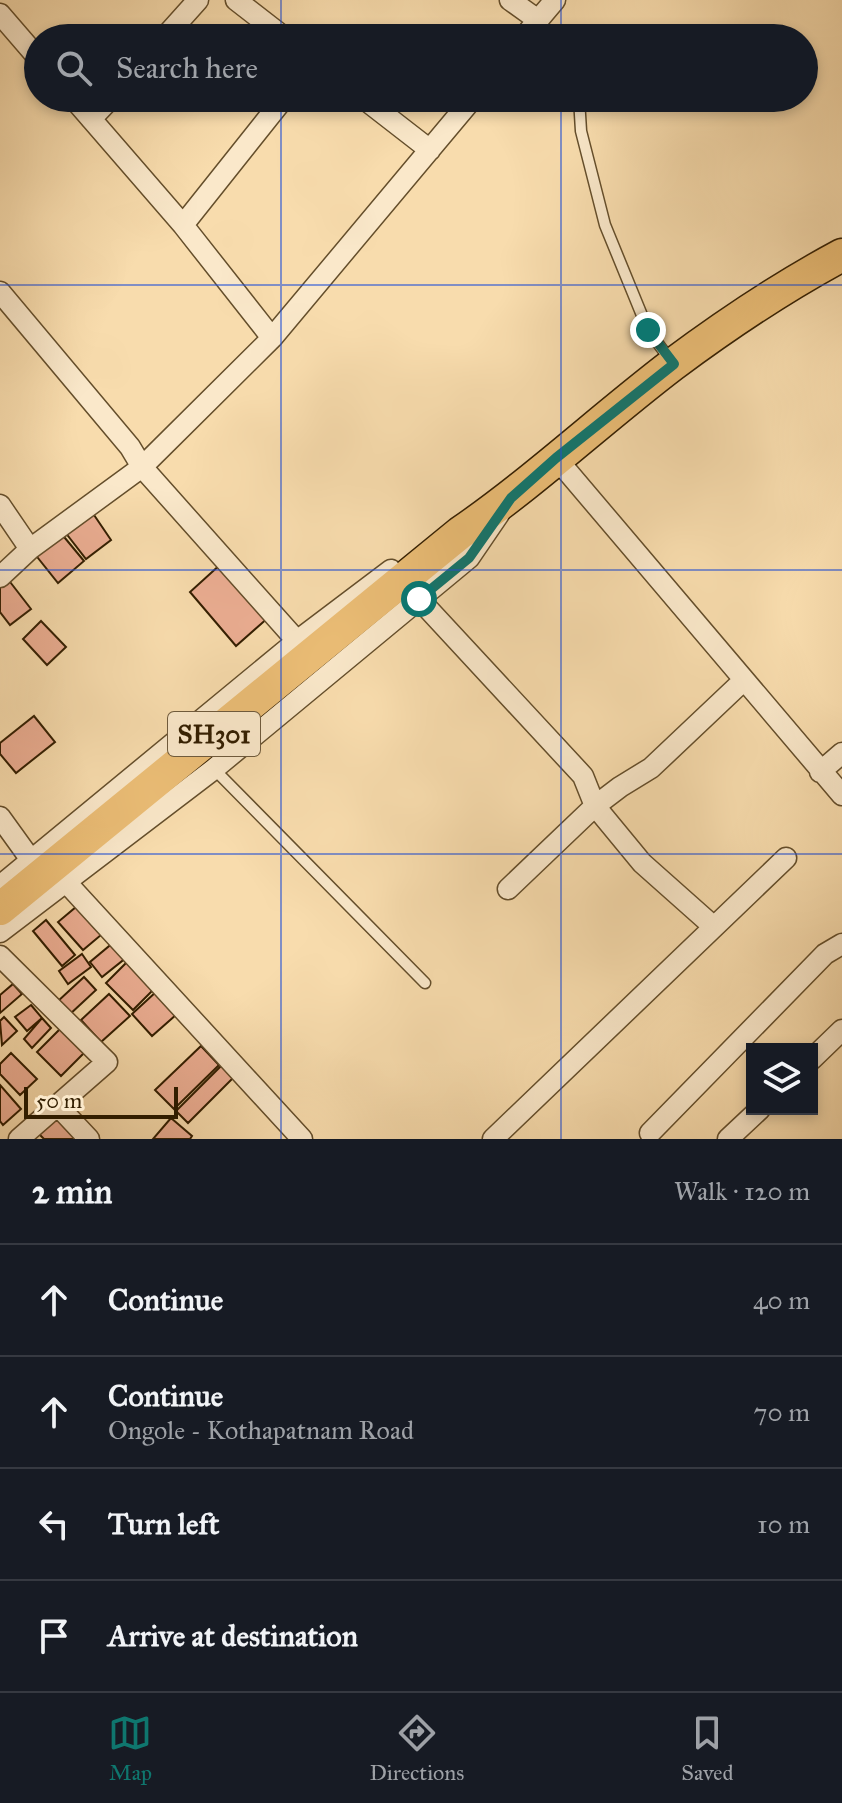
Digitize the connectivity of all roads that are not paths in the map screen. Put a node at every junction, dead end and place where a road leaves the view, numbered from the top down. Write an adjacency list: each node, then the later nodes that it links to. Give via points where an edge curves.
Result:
1 (198, 0): 7 (street)
2 (236, 0): 8 (street)
3 (510, 0): 6 (street)
4 (555, 0): 6 (street)
5 (0, 14): 10 (street)
6 (538, 20): 9 (street)
7 (177, 24)
8 (267, 24)
9 (535, 24)
10 (24, 42)
11 (85, 112): 17 (street)
12 (98, 112): 17 (street)
13 (273, 112): 19 (street)
14 (381, 112): 18 (street)
15 (461, 112): 18 (street)
16 (580, 112): 23 (lane, via 605,225 648,330)
17 (91, 119): 19 (street)
18 (430, 150): 22 (street)
19 (183, 225): 22 (street)
20 (842, 255): 23 (main road, SH301)
21 (0, 292): 25 (street)
22 (272, 338): 25 (street)
23 (674, 364): 24 (main road, SH301)
24 (556, 458): 26 (main road, SH301); 32 (street)
25 (142, 467): 28 (street); 31 (street)
26 (511, 498): 30 (street, via 469,558); 31 (street, via 431,539); 44 (main road, SH301, via 460,533)
27 (0, 505): 28 (street)
28 (30, 549): 29 (street)
29 (0, 577)
30 (419, 599): 34 (street); 37 (street, via 583,776)
31 (297, 641): 40 (street)
32 (743, 681): 35 (street); 37 (street, via 651,768)
33 (842, 753): 35 (street)
34 (214, 769): 41 (street); 49 (lane)
35 (820, 772): 36 (street)
36 (842, 795)
37 (595, 806): 43 (street); 45 (street, via 642,863)
38 (0, 817): 40 (street)
39 (786, 858): 45 (street)
40 (31, 860): 42 (street)
41 (65, 881): 46 (street); 57 (street)
42 (0, 886)
43 (508, 889)
44 (0, 909)
45 (714, 927): 58 (street)
46 (0, 932)
47 (842, 944): 54 (street, via 825,954)
48 (0, 956): 52 (street, via 107,1062)
49 (425, 983)
50 (842, 1030): 51 (street)
51 (818, 1053)
52 (58, 1106): 55 (street); 56 (street)
53 (754, 1115): 59 (street)
54 (650, 1133)
55 (19, 1139)
56 (89, 1139)
57 (302, 1139)
58 (493, 1139)
59 (728, 1139)

